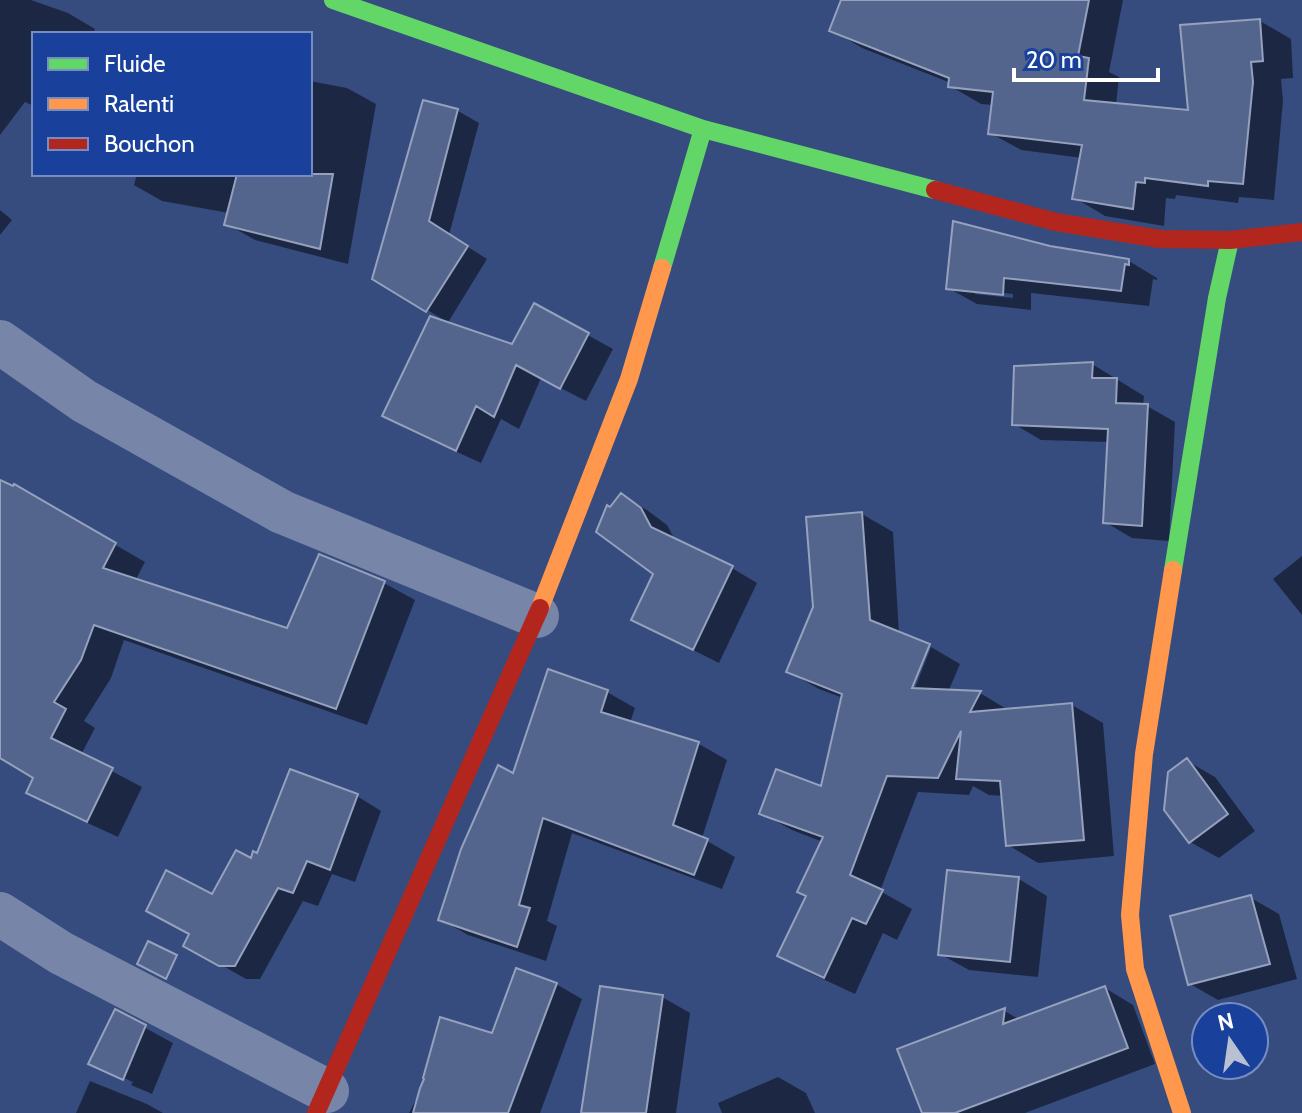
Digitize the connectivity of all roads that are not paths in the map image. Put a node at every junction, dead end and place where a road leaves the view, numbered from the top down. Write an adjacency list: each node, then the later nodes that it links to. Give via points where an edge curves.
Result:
1 (333, 0): 2 (street)
2 (703, 129): 4 (street, via 1056,222 1160,239); 6 (street, via 629,379)
3 (1302, 232): 4 (street)
4 (1230, 240): 9 (street, via 1144,754 1130,915 1135,969)
5 (0, 342): 6 (street, via 84,401 282,512)
6 (537, 616): 8 (street)
7 (0, 914): 8 (street)
8 (321, 1102)
9 (1182, 1113)

